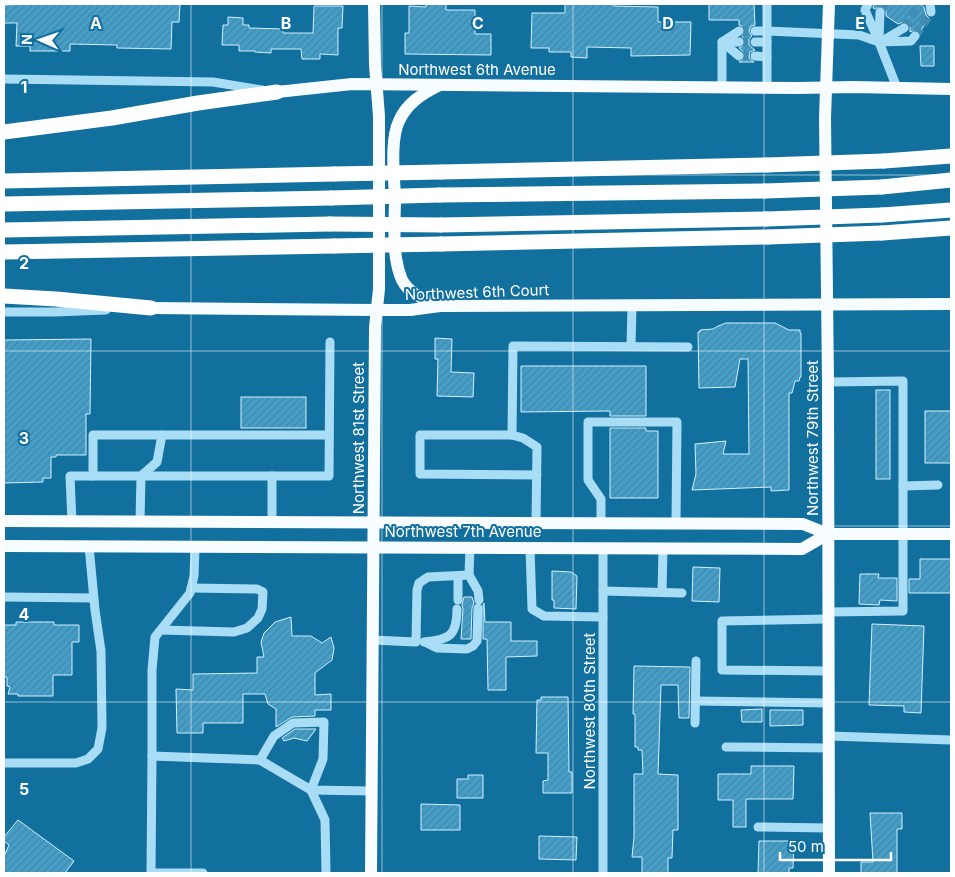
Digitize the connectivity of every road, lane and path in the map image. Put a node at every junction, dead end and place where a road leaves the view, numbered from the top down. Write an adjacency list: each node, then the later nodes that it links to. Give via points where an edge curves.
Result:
1 (374, 4): 21 (main road, Northwest 81st Street)
2 (767, 4): 9 (street)
3 (829, 4): 10 (main road, Northwest 79th Street)
4 (868, 4): 16 (street, via 865,10)
5 (880, 12): 16 (street)
6 (904, 28): 16 (street)
7 (739, 31): 12 (street)
8 (755, 31): 9 (street)
9 (767, 31): 10 (street); 15 (street)
10 (829, 34): 16 (street, via 859,35); 24 (main road, Northwest 79th Street)
11 (915, 36): 16 (street, via 911,40)
12 (722, 42): 13 (street); 17 (street); 23 (street)
13 (738, 42)
14 (755, 42): 15 (street)
15 (767, 42): 19 (street)
16 (879, 42): 26 (street)
17 (739, 56)
18 (755, 56): 19 (street)
19 (767, 56): 25 (street)
20 (4, 79): 28 (street, Northwest 6th Avenue, via 213,82)
21 (376, 84): 22 (main road, Northwest 6th Avenue); 28 (main road, Northwest 6th Avenue); 44 (main road, Northwest 81st Street, via 379,116 379,289)
22 (440, 85): 23 (main road, Northwest 6th Avenue); 41 (main road, via 423,94 404,112 398,122 394,152 395,248 399,271 409,289)
23 (722, 87): 25 (main road, Northwest 6th Avenue)
24 (826, 87): 25 (main road, Northwest 6th Avenue); 26 (main road, Northwest 6th Avenue); 40 (main road, Northwest 79th Street)
25 (767, 88)
26 (896, 88): 27 (main road, Northwest 6th Avenue)
27 (951, 89)
28 (277, 92): 29 (highway)
29 (4, 132)
30 (951, 156): 32 (highway, bridge, via 766,165)
31 (951, 180): 33 (highway, bridge, via 882,187 765,192)
32 (4, 181)
33 (4, 204)
34 (951, 210): 36 (highway, bridge, via 766,219 441,226 330,224)
35 (951, 228): 37 (highway, bridge, via 768,237)
36 (4, 230)
37 (4, 252)
38 (4, 296): 43 (highway)
39 (951, 304): 40 (main road, Northwest 6th Court)
40 (827, 305): 42 (main road, Northwest 6th Court); 49 (main road, Northwest 79th Street)
41 (440, 306): 42 (main road, Northwest 6th Court); 44 (main road, Northwest 6th Court)
42 (632, 306): 47 (street)
43 (151, 308): 44 (main road, Northwest 6th Court); 45 (street, Northwest 6th Court)
44 (376, 310): 63 (main road, Northwest 81st Street)
45 (4, 312)
46 (330, 342): 51 (street)
47 (631, 346): 48 (street); 52 (street, via 513,346)
48 (688, 347)
49 (828, 382): 57 (street, via 903,381); 67 (main road, Northwest 79th Street)
50 (162, 435): 51 (street); 53 (street, via 93,435); 54 (street, via 157,462)
51 (329, 435): 55 (street, via 329,476)
52 (512, 435): 56 (street, via 537,447); 56 (street, via 420,435 420,474)
53 (93, 476): 54 (street); 60 (street, via 70,476)
54 (141, 476): 55 (street); 61 (street)
55 (272, 476): 62 (street)
56 (537, 476): 64 (street)
57 (903, 486): 58 (street); 68 (street)
58 (938, 486)
59 (4, 522): 60 (main road, Northwest 7th Avenue)
60 (72, 522): 61 (main road, Northwest 7th Avenue)
61 (140, 522): 62 (main road, Northwest 7th Avenue)
62 (272, 522): 63 (main road, Northwest 7th Avenue)
63 (374, 522): 64 (main road, Northwest 7th Avenue); 74 (main road, Northwest 81st Street)
64 (536, 523): 65 (main road, Northwest 7th Avenue)
65 (601, 523): 66 (main road, Northwest 7th Avenue); 66 (street, via 601,499 588,480 588,422 677,422)
66 (676, 523): 67 (main road, Northwest 7th Avenue, via 803,524)
67 (828, 534): 68 (main road, Northwest 7th Avenue); 77 (main road, Northwest 7th Avenue, via 802,549); 86 (main road, Northwest 79th Street)
68 (903, 534): 69 (main road, Northwest 7th Avenue); 86 (street, via 903,611)
69 (951, 534)
70 (4, 546): 71 (main road, Northwest 7th Avenue)
71 (89, 546): 73 (main road, Northwest 7th Avenue); 85 (street)
72 (470, 547): 74 (main road, Northwest 7th Avenue); 75 (main road, Northwest 7th Avenue); 78 (street)
73 (195, 548): 74 (main road, Northwest 7th Avenue); 80 (street)
74 (373, 548): 89 (main road, Northwest 81st Street)
75 (530, 548): 76 (main road, Northwest 7th Avenue); 87 (street, via 532,609 544,616)
76 (603, 548): 77 (main road, Northwest 7th Avenue); 81 (street, Northwest 80th Street)
77 (663, 548): 82 (street)
78 (469, 575): 79 (street); 90 (street, via 478,591 477,641 468,648 437,648)
79 (458, 576): 90 (street, via 455,630 440,640); 90 (street, via 428,577 419,582)
80 (191, 588): 88 (street); 88 (street, via 257,589 263,592 262,608 258,618 247,628 234,632)
81 (603, 591): 82 (street); 87 (street, Northwest 80th Street)
82 (662, 592): 83 (street)
83 (682, 593)
84 (4, 598): 85 (street)
85 (94, 598): 101 (street, via 100,651 102,728 98,749 88,759 76,763)
86 (828, 615): 92 (main road, Northwest 79th Street); 92 (street, via 722,621 722,670)
87 (603, 617): 109 (street, Northwest 80th Street)
88 (161, 630): 99 (street, via 155,637 152,670)
89 (372, 640): 90 (street); 103 (main road, Northwest 81st Street)
90 (421, 642)
91 (696, 661): 93 (street)
92 (828, 671): 94 (main road, Northwest 79th Street)
93 (696, 701): 94 (street); 95 (street)
94 (829, 703): 97 (main road, Northwest 79th Street)
95 (695, 723)
96 (951, 740): 97 (street)
97 (829, 742): 98 (street); 105 (main road, Northwest 79th Street)
98 (726, 747)
99 (152, 756): 100 (street); 106 (street, via 151,872)
100 (260, 760): 102 (street); 102 (street, via 274,736 293,724 324,722 323,759)
101 (4, 763)
102 (310, 790): 103 (street); 107 (street, via 325,820)
103 (371, 791): 108 (main road, Northwest 81st Street)
104 (758, 827): 105 (street)
105 (828, 828): 110 (main road, Northwest 79th Street)
106 (203, 873)
107 (326, 873)
108 (371, 873)
109 (603, 873)
110 (828, 873)

